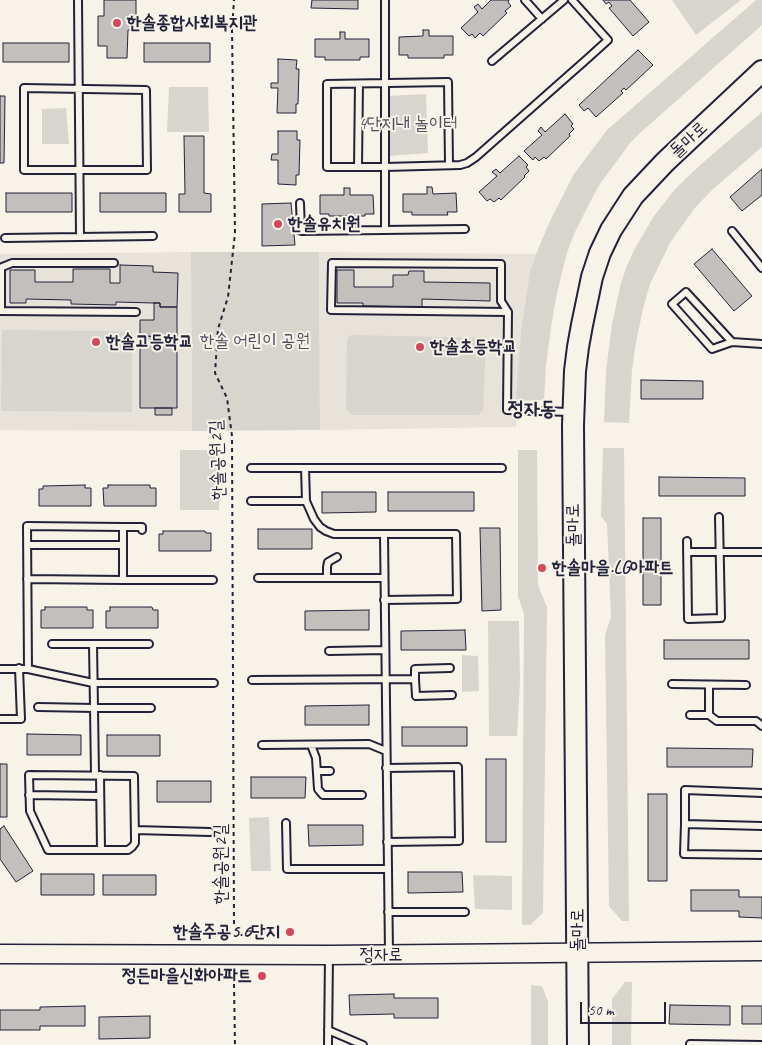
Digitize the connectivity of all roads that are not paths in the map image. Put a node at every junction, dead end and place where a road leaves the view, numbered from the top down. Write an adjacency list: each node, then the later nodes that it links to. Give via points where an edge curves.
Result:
1 (78, 0): 11 (lane)
2 (385, 0): 9 (lane)
3 (525, 0): 6 (lane)
4 (564, 0): 6 (lane)
5 (572, 0): 12 (lane, via 608,40 476,157 467,163)
6 (542, 19): 7 (lane)
7 (492, 61)
8 (762, 71): 31 (main road, 돌마로, via 665,162 633,196 611,230 592,277 582,325 576,359)
9 (385, 83): 10 (lane); 12 (lane, via 448,82); 14 (lane)
10 (359, 84): 13 (lane); 13 (lane, via 327,84 327,167)
11 (79, 88): 15 (lane); 15 (lane, via 24,88 24,170); 15 (lane, via 146,90 147,170)
12 (450, 165): 14 (lane)
13 (358, 167): 14 (lane)
14 (385, 167): 18 (lane)
15 (80, 170): 21 (lane)
16 (300, 203): 18 (lane, via 301,231)
17 (465, 229): 18 (lane)
18 (385, 230)
19 (732, 231): 25 (lane)
20 (153, 236): 21 (lane)
21 (80, 237): 22 (lane)
22 (5, 238)
23 (114, 263): 24 (lane, via 12,263)
24 (0, 268): 26 (lane)
25 (762, 268)
26 (0, 310): 27 (lane)
27 (136, 312)
28 (508, 312): 28 (lane, via 501,301 501,264 332,263 331,310); 31 (lane, via 506,410)
29 (732, 342): 29 (lane, via 685,289 672,304 712,349); 30 (lane)
30 (762, 344)
31 (574, 412): 103 (main road, 돌마로)
32 (251, 468): 33 (lane)
33 (305, 468): 34 (lane); 36 (lane)
34 (502, 468)
35 (251, 502): 36 (lane)
36 (306, 502): 40 (lane, via 314,519 326,531 334,534)
37 (719, 517): 45 (lane)
38 (122, 527): 39 (lane, via 142,527); 42 (lane, via 27,526); 43 (lane)
39 (142, 530)
40 (384, 534): 50 (lane); 54 (lane, via 456,534 457,599)
41 (687, 541): 44 (lane)
42 (27, 545): 43 (lane); 51 (lane)
43 (123, 545): 52 (lane)
44 (687, 552): 45 (lane); 45 (lane, via 688,619 721,618)
45 (721, 552): 46 (lane)
46 (762, 552)
47 (337, 558): 49 (lane, via 328,562)
48 (258, 578): 49 (lane)
49 (327, 578): 50 (lane)
50 (384, 578): 54 (lane)
51 (27, 579): 52 (lane); 63 (lane)
52 (123, 580): 53 (lane)
53 (213, 580)
54 (384, 600): 58 (lane)
55 (52, 644): 56 (lane)
56 (93, 644): 57 (lane); 67 (lane)
57 (148, 644)
58 (385, 650): 59 (lane); 64 (lane)
59 (329, 651)
60 (19, 668): 62 (lane); 63 (lane); 78 (lane, via 21,719)
61 (450, 668): 65 (lane, via 415,669)
62 (0, 669)
63 (28, 669): 67 (lane)
64 (385, 679): 65 (lane); 66 (lane); 82 (lane)
65 (415, 679): 72 (lane, via 416,696)
66 (252, 680)
67 (93, 683): 68 (lane); 74 (lane)
68 (214, 683)
69 (672, 684): 70 (lane)
70 (709, 685): 71 (lane); 77 (lane)
71 (746, 686)
72 (452, 696)
73 (38, 707): 74 (lane)
74 (94, 708): 75 (lane); 86 (lane)
75 (151, 708)
76 (690, 715): 77 (lane)
77 (709, 715): 79 (lane, via 717,721 756,721)
78 (0, 719)
79 (762, 726)
80 (262, 745): 81 (lane)
81 (311, 745): 82 (lane, via 369,744); 84 (lane)
82 (386, 751): 83 (lane)
83 (386, 768): 96 (lane); 96 (lane, via 458,767 459,841)
84 (318, 771): 85 (lane); 89 (lane, via 318,789 323,795)
85 (330, 771)
86 (98, 775): 88 (lane, via 30,775); 90 (lane); 94 (lane, via 134,776)
87 (762, 793): 92 (lane, via 685,790)
88 (29, 795): 90 (lane); 97 (lane, via 30,811 48,850)
89 (362, 795)
90 (100, 796): 97 (lane)
91 (286, 823): 99 (lane, via 286,869)
92 (685, 824): 93 (lane); 98 (lane, via 684,854)
93 (762, 826)
94 (135, 830): 95 (lane); 97 (lane, via 135,843 128,850)
95 (210, 832)
96 (387, 842): 99 (lane)
97 (101, 850)
98 (762, 856)
99 (388, 869): 100 (lane)
100 (388, 912): 101 (lane); 105 (lane)
101 (465, 912)
102 (762, 951): 103 (street, 정자로)
103 (578, 953): 105 (street, 정자로); 110 (main road, 돌마로)
104 (0, 954): 106 (street, 정자로)
105 (389, 954): 106 (street, 정자로)
106 (329, 955): 107 (lane)
107 (328, 1030): 108 (lane); 109 (lane)
108 (328, 1045)
109 (363, 1045)
110 (578, 1045)
111 (690, 1045): 112 (lane)
112 (715, 1045): 113 (lane)
113 (747, 1045): 114 (lane)
114 (762, 1045)

